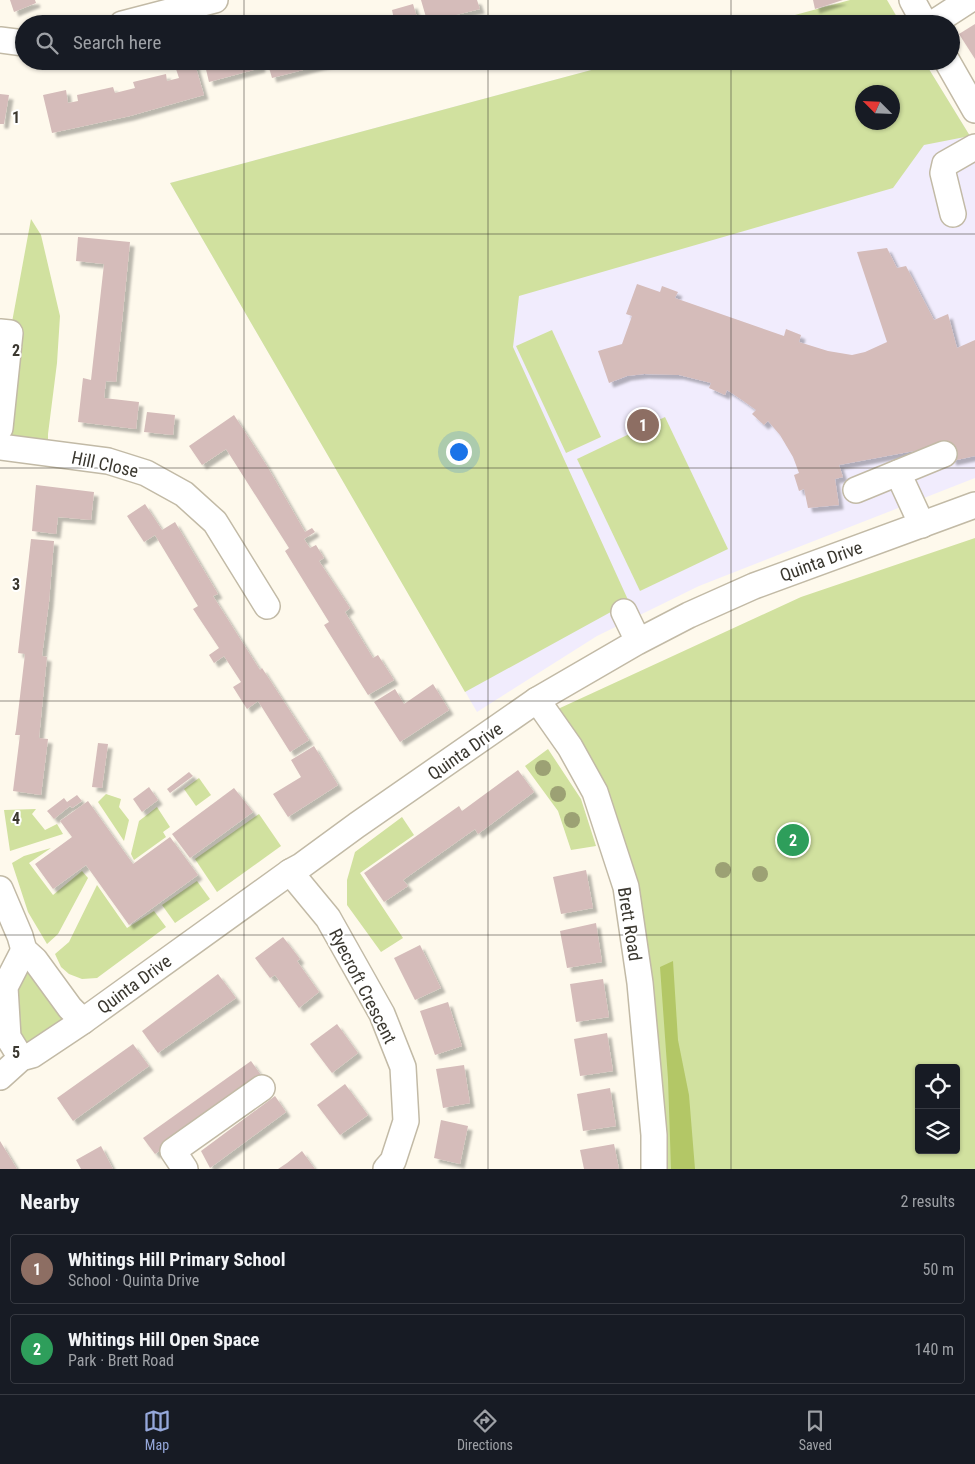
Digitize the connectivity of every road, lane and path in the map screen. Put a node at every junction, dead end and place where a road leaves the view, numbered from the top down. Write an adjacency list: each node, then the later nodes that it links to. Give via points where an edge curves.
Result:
1 (215, 0): 4 (street)
2 (912, 0): 5 (street)
3 (969, 0): 6 (street)
4 (157, 15)
5 (920, 15)
6 (946, 15)
7 (0, 40): 8 (street)
8 (15, 42)
9 (951, 70): 10 (street)
10 (975, 110)
11 (975, 147): 12 (street, via 945,164 943,173)
12 (953, 214)
13 (5, 332): 14 (street)
14 (0, 428)
15 (0, 447): 21 (street, Hill Close, via 108,461 146,473 184,494 215,522)
16 (944, 454): 17 (street)
17 (898, 473): 18 (street); 20 (street)
18 (856, 490)
19 (975, 504): 20 (street, Quinta Drive)
20 (922, 525): 23 (street, Quinta Drive, via 754,586)
21 (268, 606)
22 (624, 612): 23 (street)
23 (638, 641): 24 (street, Quinta Drive)
24 (537, 700): 25 (street, Quinta Drive); 34 (street, Brett Road, via 570,747 595,792 626,887 640,993 654,1135)
25 (290, 872): 28 (street, Quinta Drive); 33 (street, Ryecroft Crescent, via 328,918 382,1014 403,1067 406,1122 393,1160)
26 (0, 889): 27 (street)
27 (24, 950): 28 (street); 29 (street, via 5,987 8,1037)
28 (82, 1021): 29 (street, Quinta Drive, via 32,1055)
29 (21, 1058): 30 (street, Quinta Drive)
30 (0, 1078)
31 (262, 1088): 32 (street, via 173,1151)
32 (185, 1169)
33 (386, 1169)
34 (654, 1169)

